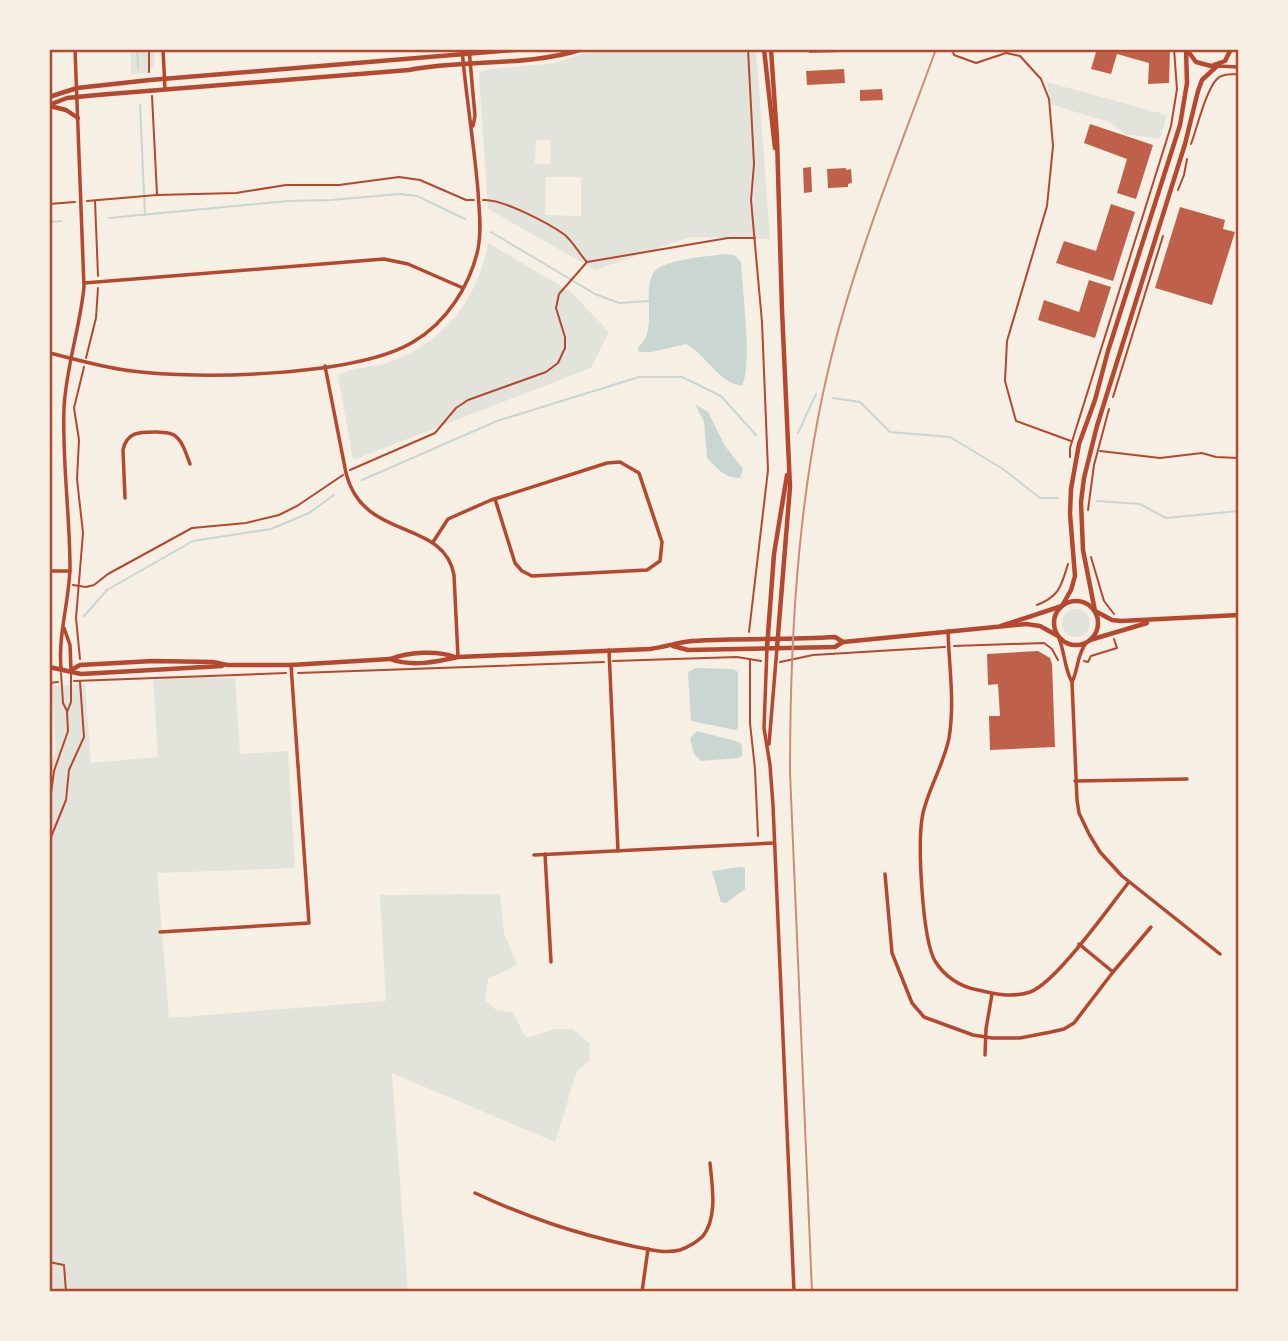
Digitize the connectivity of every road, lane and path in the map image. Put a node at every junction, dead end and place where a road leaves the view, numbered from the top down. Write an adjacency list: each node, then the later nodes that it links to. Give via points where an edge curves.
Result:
1 (75, 49): 22 (street)
2 (149, 49): 19 (path)
3 (163, 49): 21 (street)
4 (526, 49): 14 (main road)
5 (583, 49): 16 (main road, via 552,57)
6 (748, 49): 42 (path)
7 (764, 49): 31 (main road)
8 (771, 49): 31 (main road)
9 (952, 49): 55 (path, via 954,55 976,63 1006,53 1020,56 1041,79 1049,99 1053,146 1047,206 1007,341 1005,381 1016,421)
10 (1174, 49): 57 (path, via 1177,91 1171,126)
11 (1187, 49): 17 (main road, via 1196,62); 68 (main road, via 1180,125 1079,444 1071,489)
12 (1236, 50): 17 (main road)
13 (462, 52): 14 (main road); 15 (street); 21 (main road)
14 (469, 52): 16 (street)
15 (463, 64): 16 (main road); 23 (main road); 29 (street)
16 (470, 64): 29 (street)
17 (1217, 66): 18 (street); 75 (main road, via 1200,85 1088,461 1082,526)
18 (1239, 67)
19 (149, 72)
20 (1239, 74): 30 (path, via 1214,82)
21 (164, 79): 22 (main road); 23 (street)
22 (77, 88): 25 (main road); 26 (street)
23 (165, 89): 26 (main road)
24 (152, 96): 34 (path)
25 (49, 97)
26 (77, 97): 27 (main road); 28 (street)
27 (49, 105): 28 (main road)
28 (78, 118): 45 (street)
29 (472, 128): 46 (street, via 479,246)
30 (1190, 148)
31 (776, 156): 61 (main road)
32 (1187, 159): 33 (path)
33 (1177, 192)
34 (157, 195): 35 (path, via 225,194 409,177); 37 (path)
35 (474, 200)
36 (482, 200): 43 (path, via 498,202 548,225 566,236)
37 (95, 201): 39 (path); 44 (path)
38 (78, 202): 40 (path)
39 (84, 202)
40 (49, 204)
41 (1166, 227): 53 (path)
42 (755, 238): 43 (path, via 716,239); 81 (path, via 768,470)
43 (587, 262): 60 (path, via 559,294 556,308 565,348 554,367 468,400 435,433)
44 (98, 272)
45 (84, 283): 46 (street, via 384,259 408,264); 50 (street)
46 (463, 288): 51 (street, via 450,311 413,342 382,356)
47 (99, 291): 49 (path)
48 (49, 353): 50 (street)
49 (87, 357)
50 (71, 358): 51 (street, via 112,369 175,374 241,374); 70 (street, via 64,411)
51 (325, 366): 66 (street, via 346,473 356,499 379,518)
52 (84, 367): 72 (path, via 74,408 83,533)
53 (1113, 397)
54 (1109, 409): 56 (path)
55 (1070, 441)
56 (1099, 451): 58 (path, via 1160,458 1202,453); 65 (path)
57 (1070, 458)
58 (1239, 458)
59 (190, 464): 63 (street, via 175,436 133,433 123,450)
60 (350, 471)
61 (788, 474): 85 (main road, via 774,555); 86 (main road)
62 (342, 476): 72 (path, via 279,514 186,531 94,585)
63 (125, 498)
64 (495, 499): 64 (street, via 620,462 639,473 662,542 660,561 647,570 532,576 515,563); 66 (street, via 448,519)
65 (1088, 515)
66 (433, 542): 96 (street, via 447,556 453,571)
67 (1089, 550): 76 (path, via 1104,601)
68 (1073, 554): 73 (path, via 1062,585 1053,597); 74 (main road, via 1074,579)
69 (49, 571): 70 (street)
70 (70, 571): 80 (street)
71 (74, 585): 72 (path)
72 (79, 586): 98 (path)
73 (1037, 605)
74 (1062, 606): 75 (main road, via 1077,601); 79 (main road); 83 (main road, via 1054,621)
75 (1095, 611): 78 (main road, via 1112,620); 88 (main road, via 1097,629)
76 (1115, 614)
77 (1239, 615): 78 (main road)
78 (1151, 621): 88 (main road)
79 (1001, 626): 82 (main road); 83 (main road, via 1040,626)
80 (64, 627): 108 (street, via 59,645); 109 (street)
81 (750, 630)
82 (948, 631): 87 (main road); 134 (street, via 949,738 921,823 928,937 936,962 951,978)
83 (1058, 636): 88 (main road, via 1072,645); 113 (street)
84 (1113, 637): 104 (path, via 1117,648 1091,656)
85 (767, 639): 86 (main road); 89 (main road, via 688,641); 92 (main road)
86 (778, 639): 87 (main road, via 835,637); 93 (main road)
87 (843, 642): 93 (main road, via 835,647)
88 (1088, 642): 113 (street, via 1077,659)
89 (673, 646): 92 (main road, via 688,650); 94 (main road)
90 (954, 646): 99 (path, via 1044,643)
91 (942, 647): 103 (path, via 813,655)
92 (767, 648): 93 (main road); 116 (street, via 763,719)
93 (777, 648): 116 (street)
94 (609, 650): 96 (main road); 123 (street)
95 (750, 653): 97 (path)
96 (456, 657): 105 (main road, via 401,654 390,659)
97 (750, 658): 100 (path); 101 (path); 120 (path)
98 (80, 659)
99 (1058, 660)
100 (615, 661)
101 (761, 661)
102 (603, 662): 111 (path)
103 (781, 662)
104 (1088, 662)
105 (291, 664): 106 (main road); 129 (street, via 309,923)
106 (227, 665): 109 (main road, via 81,674); 109 (main road, via 153,661 80,665)
107 (49, 667): 108 (main road)
108 (61, 668): 109 (main road); 115 (lane)
109 (71, 670): 115 (lane)
110 (286, 673): 121 (path, via 79,681 84,737 69,770 66,800)
111 (297, 673)
112 (58, 682): 114 (path)
113 (1072, 682): 118 (street)
114 (49, 683)
115 (67, 712): 119 (lane, via 68,731 54,771)
116 (768, 749): 122 (street)
117 (1187, 779): 118 (street)
118 (1075, 781): 127 (street, via 1079,813 1089,834)
119 (49, 808)
120 (758, 836)
121 (49, 842)
122 (774, 843): 123 (street); 143 (street)
123 (618, 851): 124 (street)
124 (545, 854): 125 (street); 132 (street)
125 (534, 855)
126 (885, 874): 135 (street, via 892,953 912,1003 924,1017)
127 (1129, 882): 130 (street); 131 (street)
128 (1151, 928): 133 (street)
129 (160, 932)
130 (1079, 944): 133 (street); 134 (street, via 1041,986 1020,994)
131 (1220, 954)
132 (551, 962)
133 (1113, 971): 135 (street, via 1074,1023 1064,1029 1020,1038)
134 (992, 994): 135 (street)
135 (985, 1037): 136 (street)
136 (985, 1055)
137 (710, 1163): 139 (street, via 712,1209 704,1235 680,1250)
138 (475, 1193): 139 (street, via 580,1234)
139 (648, 1249): 142 (street)
140 (49, 1262): 141 (path, via 64,1265)
141 (66, 1292)
142 (642, 1292)
143 (794, 1292)

